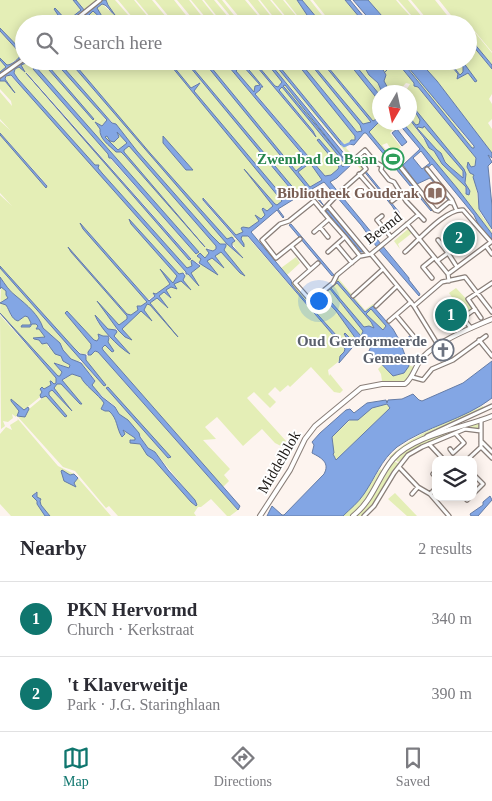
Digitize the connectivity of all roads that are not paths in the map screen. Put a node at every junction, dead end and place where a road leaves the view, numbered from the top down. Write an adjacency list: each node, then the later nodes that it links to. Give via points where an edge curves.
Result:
1 (100, 0): 2 (street)
2 (81, 15)
3 (15, 65): 4 (street)
4 (0, 76)
5 (399, 165): 11 (street, via 435,210)
6 (427, 169): 11 (street)
7 (362, 172): 8 (street, via 374,192); 9 (street, via 358,157 365,150 389,180 400,188); 12 (street)
8 (370, 194)
9 (400, 194): 10 (street); 15 (street)
10 (392, 201)
11 (452, 203): 13 (street)
12 (328, 206): 14 (street); 35 (street)
13 (456, 209): 26 (street); 28 (street, via 465,211)
14 (322, 211): 17 (street); 32 (street, via 314,201 262,240 276,258)
15 (418, 215): 18 (street); 19 (street, Beemd)
16 (382, 216): 23 (street, via 377,220)
17 (329, 219): 20 (street); 24 (street)
18 (424, 220)
19 (407, 224): 23 (street, Beemd); 26 (street)
20 (320, 226): 21 (street); 22 (street)
21 (314, 232)
22 (328, 237)
23 (391, 237): 35 (street, Beemd)
24 (345, 238): 29 (street); 38 (street)
25 (300, 239): 32 (street)
26 (419, 239): 34 (street); 39 (street)
27 (438, 240): 36 (street)
28 (491, 242): 31 (street)
29 (337, 245): 33 (street); 41 (street)
30 (459, 246): 36 (street)
31 (486, 246): 37 (street); 42 (street)
32 (292, 247): 43 (street)
33 (328, 252)
34 (405, 252)
35 (369, 254): 38 (street, Beemd); 44 (street)
36 (448, 254): 39 (street); 42 (street)
37 (492, 254)
38 (360, 256): 41 (street)
39 (436, 260): 45 (street); 46 (street, via 423,268)
40 (318, 263): 43 (street)
41 (352, 263): 43 (street, via 311,301 295,283)
42 (457, 267): 45 (street)
43 (310, 269)
44 (383, 269): 49 (street); 51 (street)
45 (448, 274): 47 (street)
46 (432, 278)
47 (449, 281): 50 (street, via 465,277); 54 (street, via 442,282)
48 (492, 283): 50 (street)
49 (397, 286): 52 (street); 53 (street)
50 (478, 293): 55 (street, via 468,299); 56 (street)
51 (353, 296)
52 (411, 302): 54 (street); 57 (street)
53 (376, 306)
54 (414, 306): 67 (street)
55 (475, 309): 58 (street); 59 (street)
56 (492, 312)
57 (396, 315): 61 (street); 64 (street)
58 (464, 317): 62 (street); 63 (street)
59 (482, 318)
60 (492, 319): 63 (street)
61 (389, 321)
62 (450, 323)
63 (471, 328): 67 (street)
64 (413, 336)
65 (486, 336): 66 (street)
66 (479, 340): 68 (street); 69 (street, via 453,360 432,369 425,379)
67 (438, 345): 69 (street, via 422,358)
68 (492, 356)
69 (412, 377): 90 (street, Middelblok, via 402,385 366,386 355,391 315,426 304,439 290,470)
70 (492, 406): 75 (street)
71 (492, 416): 72 (street)
72 (482, 420): 73 (street); 75 (street)
73 (481, 431): 74 (street, via 467,428); 76 (street)
74 (455, 433): 77 (street); 79 (street, via 464,443 454,453)
75 (426, 438): 91 (street, via 395,457 369,499)
76 (481, 441): 78 (street); 80 (street)
77 (429, 444): 81 (street); 84 (street, via 408,455)
78 (481, 447): 82 (street); 83 (street)
79 (450, 449)
80 (492, 452)
81 (440, 456)
82 (471, 456)
83 (492, 458)
84 (399, 466): 86 (street); 92 (street)
85 (477, 478): 87 (street, via 483,484)
86 (418, 487): 88 (street); 89 (street)
87 (477, 490)
88 (412, 494)
89 (430, 494): 93 (street)
90 (260, 516)
91 (353, 516)
92 (364, 516)
93 (448, 516)

